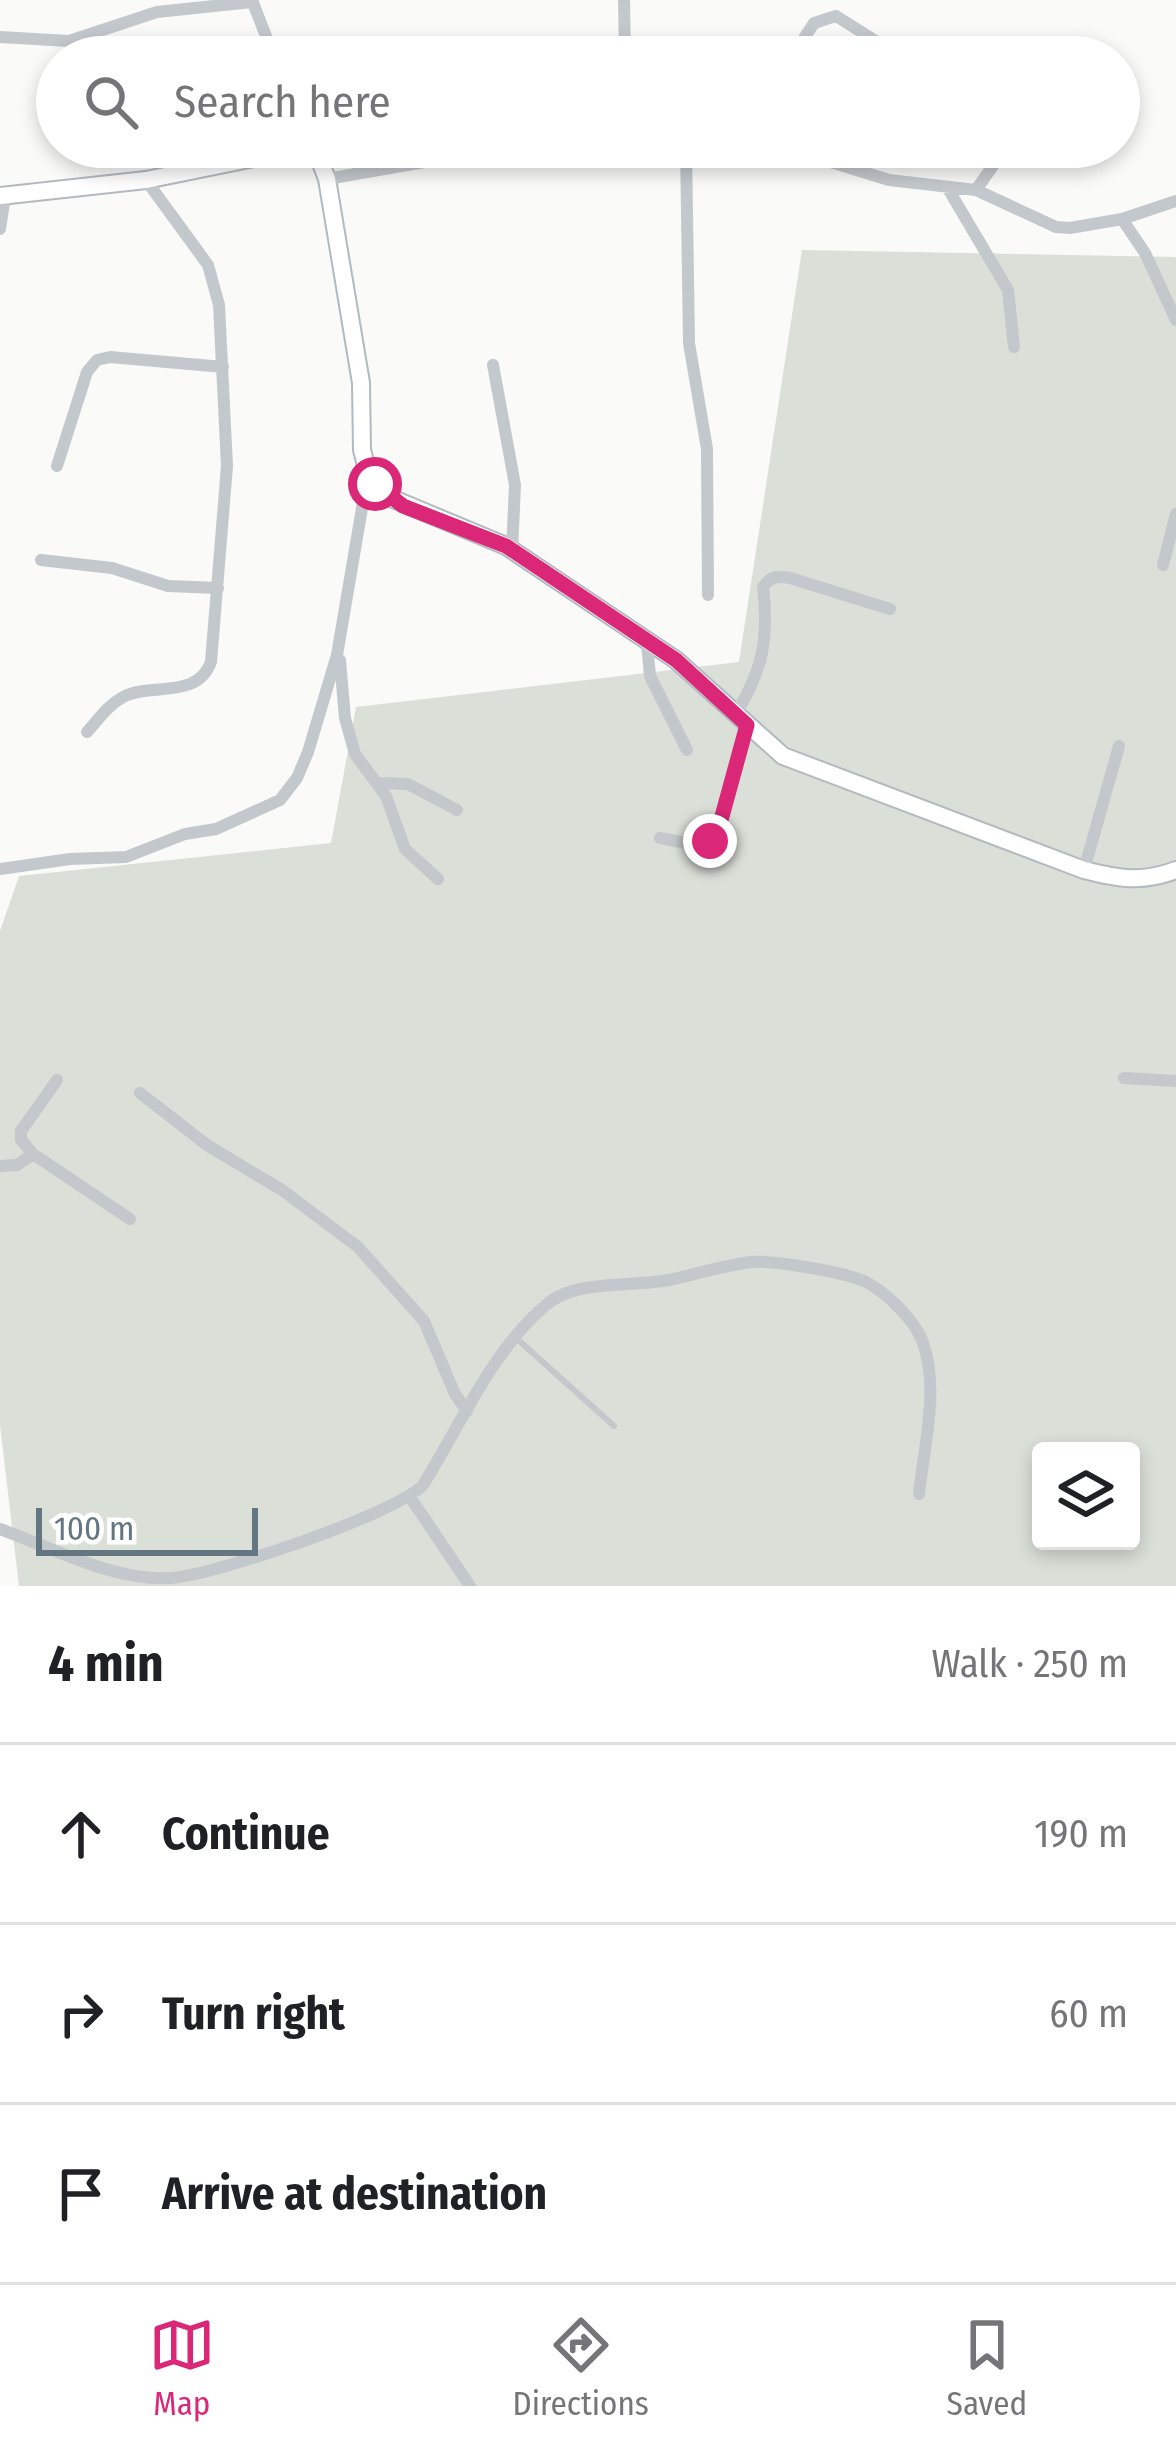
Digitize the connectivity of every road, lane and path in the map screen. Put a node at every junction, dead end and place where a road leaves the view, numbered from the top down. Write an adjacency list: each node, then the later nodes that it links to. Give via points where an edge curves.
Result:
1 (624, 0): 5 (street)
2 (252, 1): 3 (street, via 157,12); 4 (street)
3 (85, 36)
4 (266, 36)
5 (625, 36)
6 (806, 36): 7 (street, via 814,23 836,16)
7 (868, 36)
8 (0, 37): 9 (street)
9 (36, 39)
10 (205, 168): 17 (street)
11 (322, 168): 16 (street)
12 (390, 168): 16 (street)
13 (686, 168): 35 (street, via 689,343 706,449)
14 (850, 168): 18 (street)
15 (991, 168): 19 (street)
16 (327, 179): 29 (street, via 358,356)
17 (146, 180): 20 (street); 27 (street, via 208,265)
18 (947, 187): 19 (street); 25 (street, via 1008,290)
19 (976, 190): 22 (street, via 1056,227)
20 (3, 196): 23 (street)
21 (1176, 201): 22 (street)
22 (1122, 218): 24 (street)
23 (0, 230)
24 (1176, 320)
25 (1014, 347)
26 (493, 365): 31 (street, via 515,485)
27 (223, 368): 28 (street, via 97,360); 34 (street)
28 (57, 466)
29 (368, 473): 31 (street, via 403,506); 38 (street)
30 (1176, 514): 33 (street)
31 (512, 551): 37 (street)
32 (41, 560): 34 (street)
33 (1163, 565)
34 (218, 588): 40 (street, via 208,671 183,687 123,697)
35 (708, 595)
36 (890, 609): 39 (street, via 790,578 768,580 766,647)
37 (647, 643): 39 (street); 42 (street, via 650,676)
38 (338, 646): 43 (street, via 348,734); 46 (street, via 308,752 280,800 126,857)
39 (742, 719): 45 (street, via 718,831 695,844); 47 (street, via 800,764)
40 (87, 733)
41 (1119, 746): 47 (street)
42 (687, 751)
43 (377, 783): 44 (street, via 408,784); 49 (street, via 405,849)
44 (457, 810)
45 (660, 838)
46 (0, 869)
47 (1084, 870): 48 (street, via 1124,881)
48 (1176, 870)
49 (438, 879)
50 (1124, 1078): 52 (street)
51 (57, 1081): 54 (street, via 21,1131)
52 (1176, 1081)
53 (140, 1093): 58 (street, via 358,1247 424,1321)
54 (33, 1154): 55 (street); 56 (street)
55 (0, 1166)
56 (130, 1220)
57 (515, 1337): 58 (street); 59 (lane); 60 (street, via 564,1294 752,1262 866,1282 908,1318 925,1350 930,1397)
58 (467, 1411): 61 (street)
59 (614, 1426)
60 (919, 1494)
61 (410, 1497): 63 (street); 65 (street)
62 (0, 1529): 63 (street, via 117,1572)
63 (196, 1573): 64 (street)
64 (205, 1586)
65 (470, 1586)

